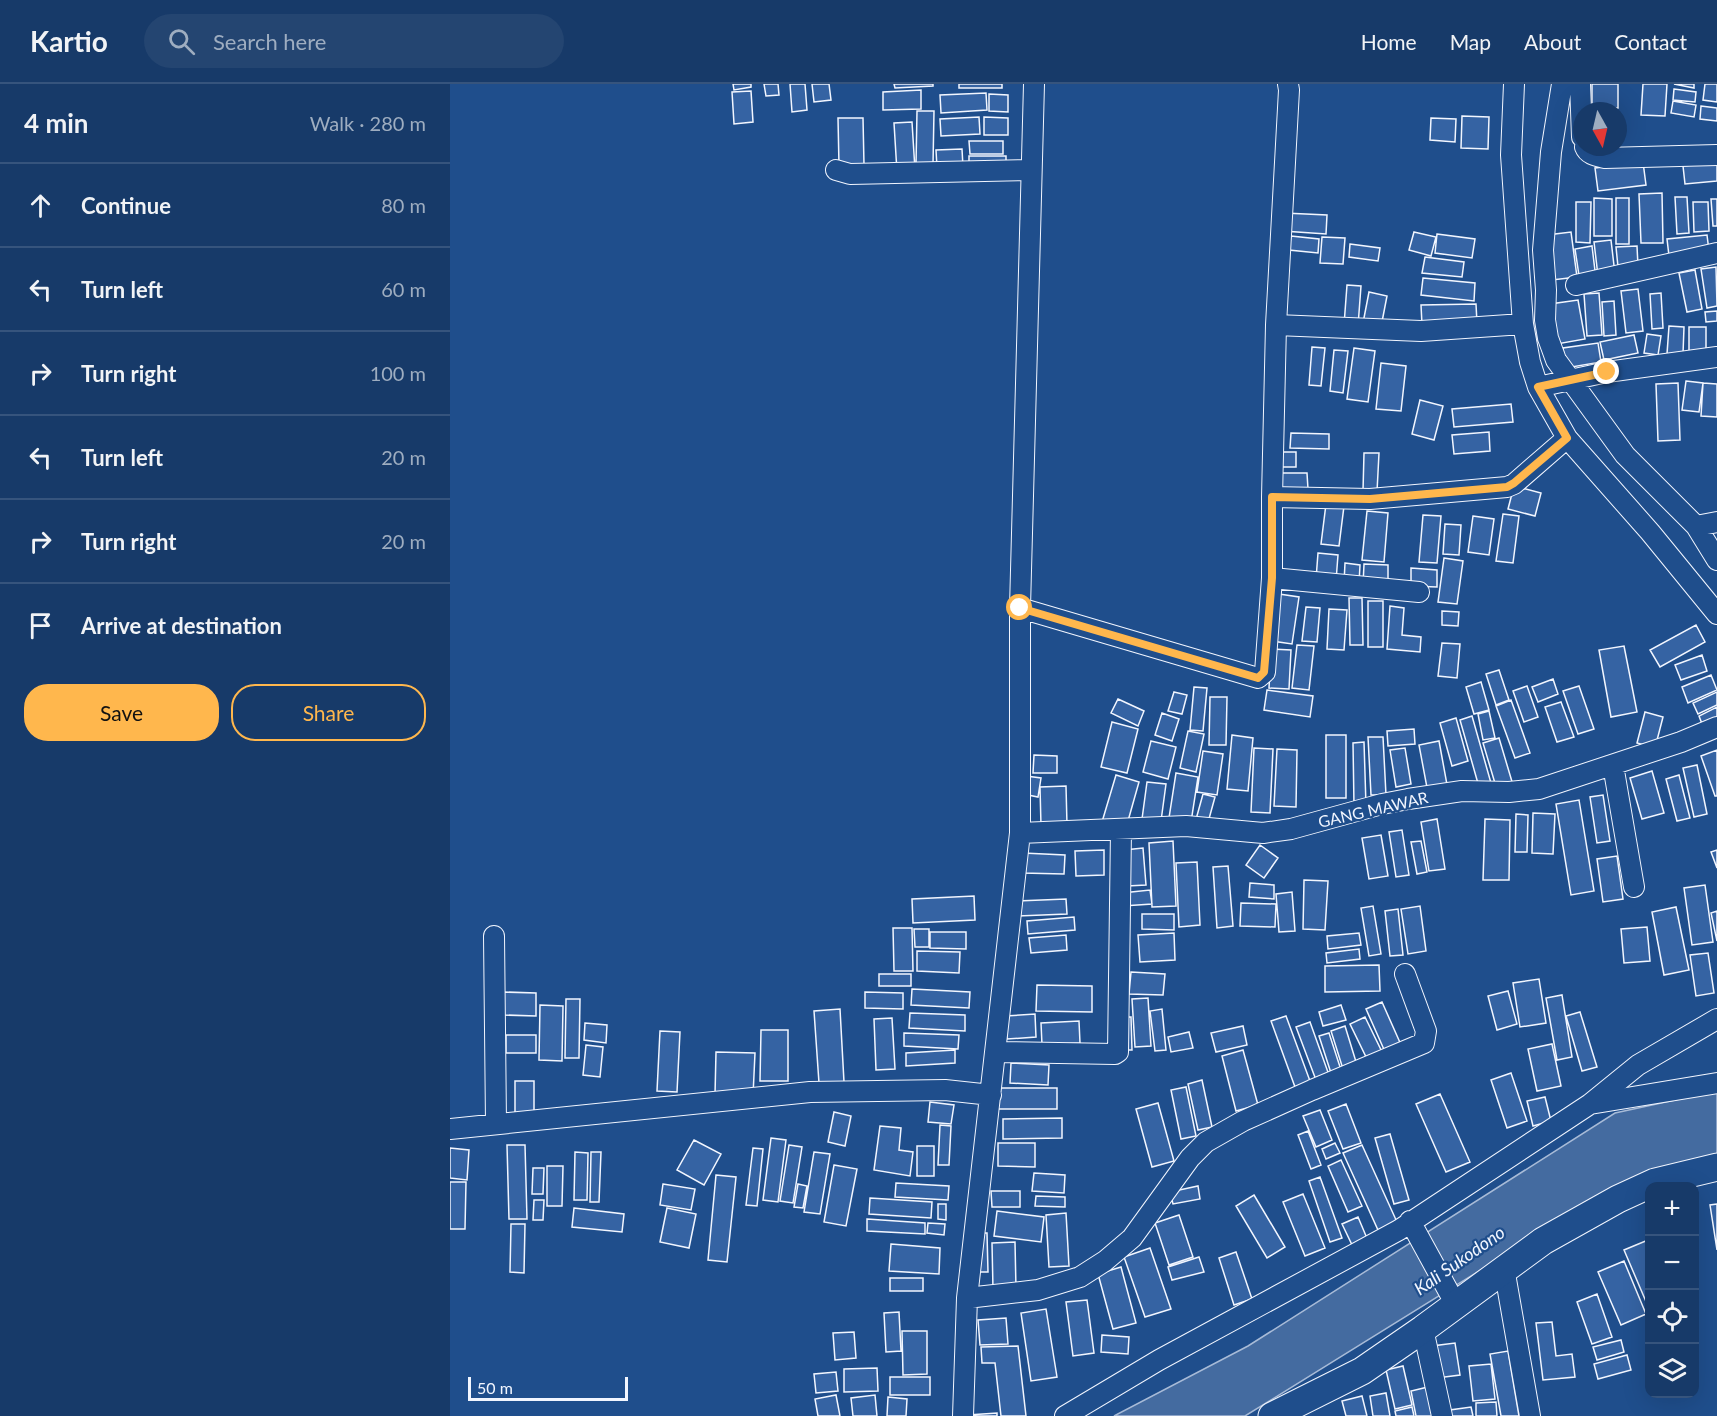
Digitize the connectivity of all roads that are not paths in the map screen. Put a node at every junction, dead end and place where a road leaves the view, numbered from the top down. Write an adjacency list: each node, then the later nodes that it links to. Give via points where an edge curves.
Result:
1 (1034, 84): 10 (street)
2 (1288, 84): 14 (street)
3 (1514, 84): 13 (street, via 1511,155)
4 (1562, 84): 16 (street, via 1551,152 1544,239 1545,320 1556,360)
5 (1580, 84): 6 (street)
6 (1581, 102)
7 (1717, 155): 8 (street)
8 (1597, 156)
9 (836, 170): 10 (street, via 850,174)
10 (1031, 170): 24 (street)
11 (1717, 253): 12 (street)
12 (1576, 285)
13 (1523, 324): 14 (street, via 1421,331); 16 (street, via 1530,362)
14 (1276, 325): 18 (street)
15 (1717, 357): 16 (street, via 1607,372)
16 (1554, 384): 17 (street); 20 (street, via 1581,397 1625,455)
17 (1567, 438): 18 (street, via 1507,487 1370,499); 25 (street)
18 (1272, 497): 22 (street)
19 (1717, 522): 20 (street)
20 (1696, 526): 21 (street)
21 (1717, 560)
22 (1272, 578): 23 (street); 24 (street, via 1264,672 1258,678)
23 (1419, 592)
24 (1020, 608): 29 (street)
25 (1717, 614)
26 (1717, 727): 27 (street, GANG MAWAR)
27 (1613, 765): 28 (street, GANG MAWAR, via 1539,789 1462,792 1382,804 1263,833 1186,826); 30 (street)
28 (1121, 830): 29 (street, GANG MAWAR); 34 (street, via 1118,1052)
29 (1020, 834): 34 (street)
30 (1634, 887)
31 (494, 936): 38 (street)
32 (1405, 974): 43 (street, via 1426,1031 1424,1043 1302,1094 1206,1142 1132,1238 1080,1277 1038,1290)
33 (1717, 1019): 37 (street, via 1638,1065)
34 (996, 1052): 36 (street)
35 (1717, 1083): 37 (street)
36 (991, 1095): 38 (street, via 945,1090 810,1092); 43 (street)
37 (1590, 1104): 41 (street)
38 (496, 1123): 39 (street)
39 (450, 1129)
40 (1717, 1167): 42 (main road, via 1655,1182 1618,1199)
41 (1413, 1226): 44 (street); 47 (street, via 1159,1360)
42 (1504, 1268): 44 (main road); 50 (street)
43 (967, 1298): 46 (street)
44 (1453, 1300): 45 (main road)
45 (1424, 1329): 48 (main road, via 1362,1371); 49 (street)
46 (963, 1416)
47 (1065, 1416)
48 (1272, 1416)
49 (1442, 1416)
50 (1530, 1416)

